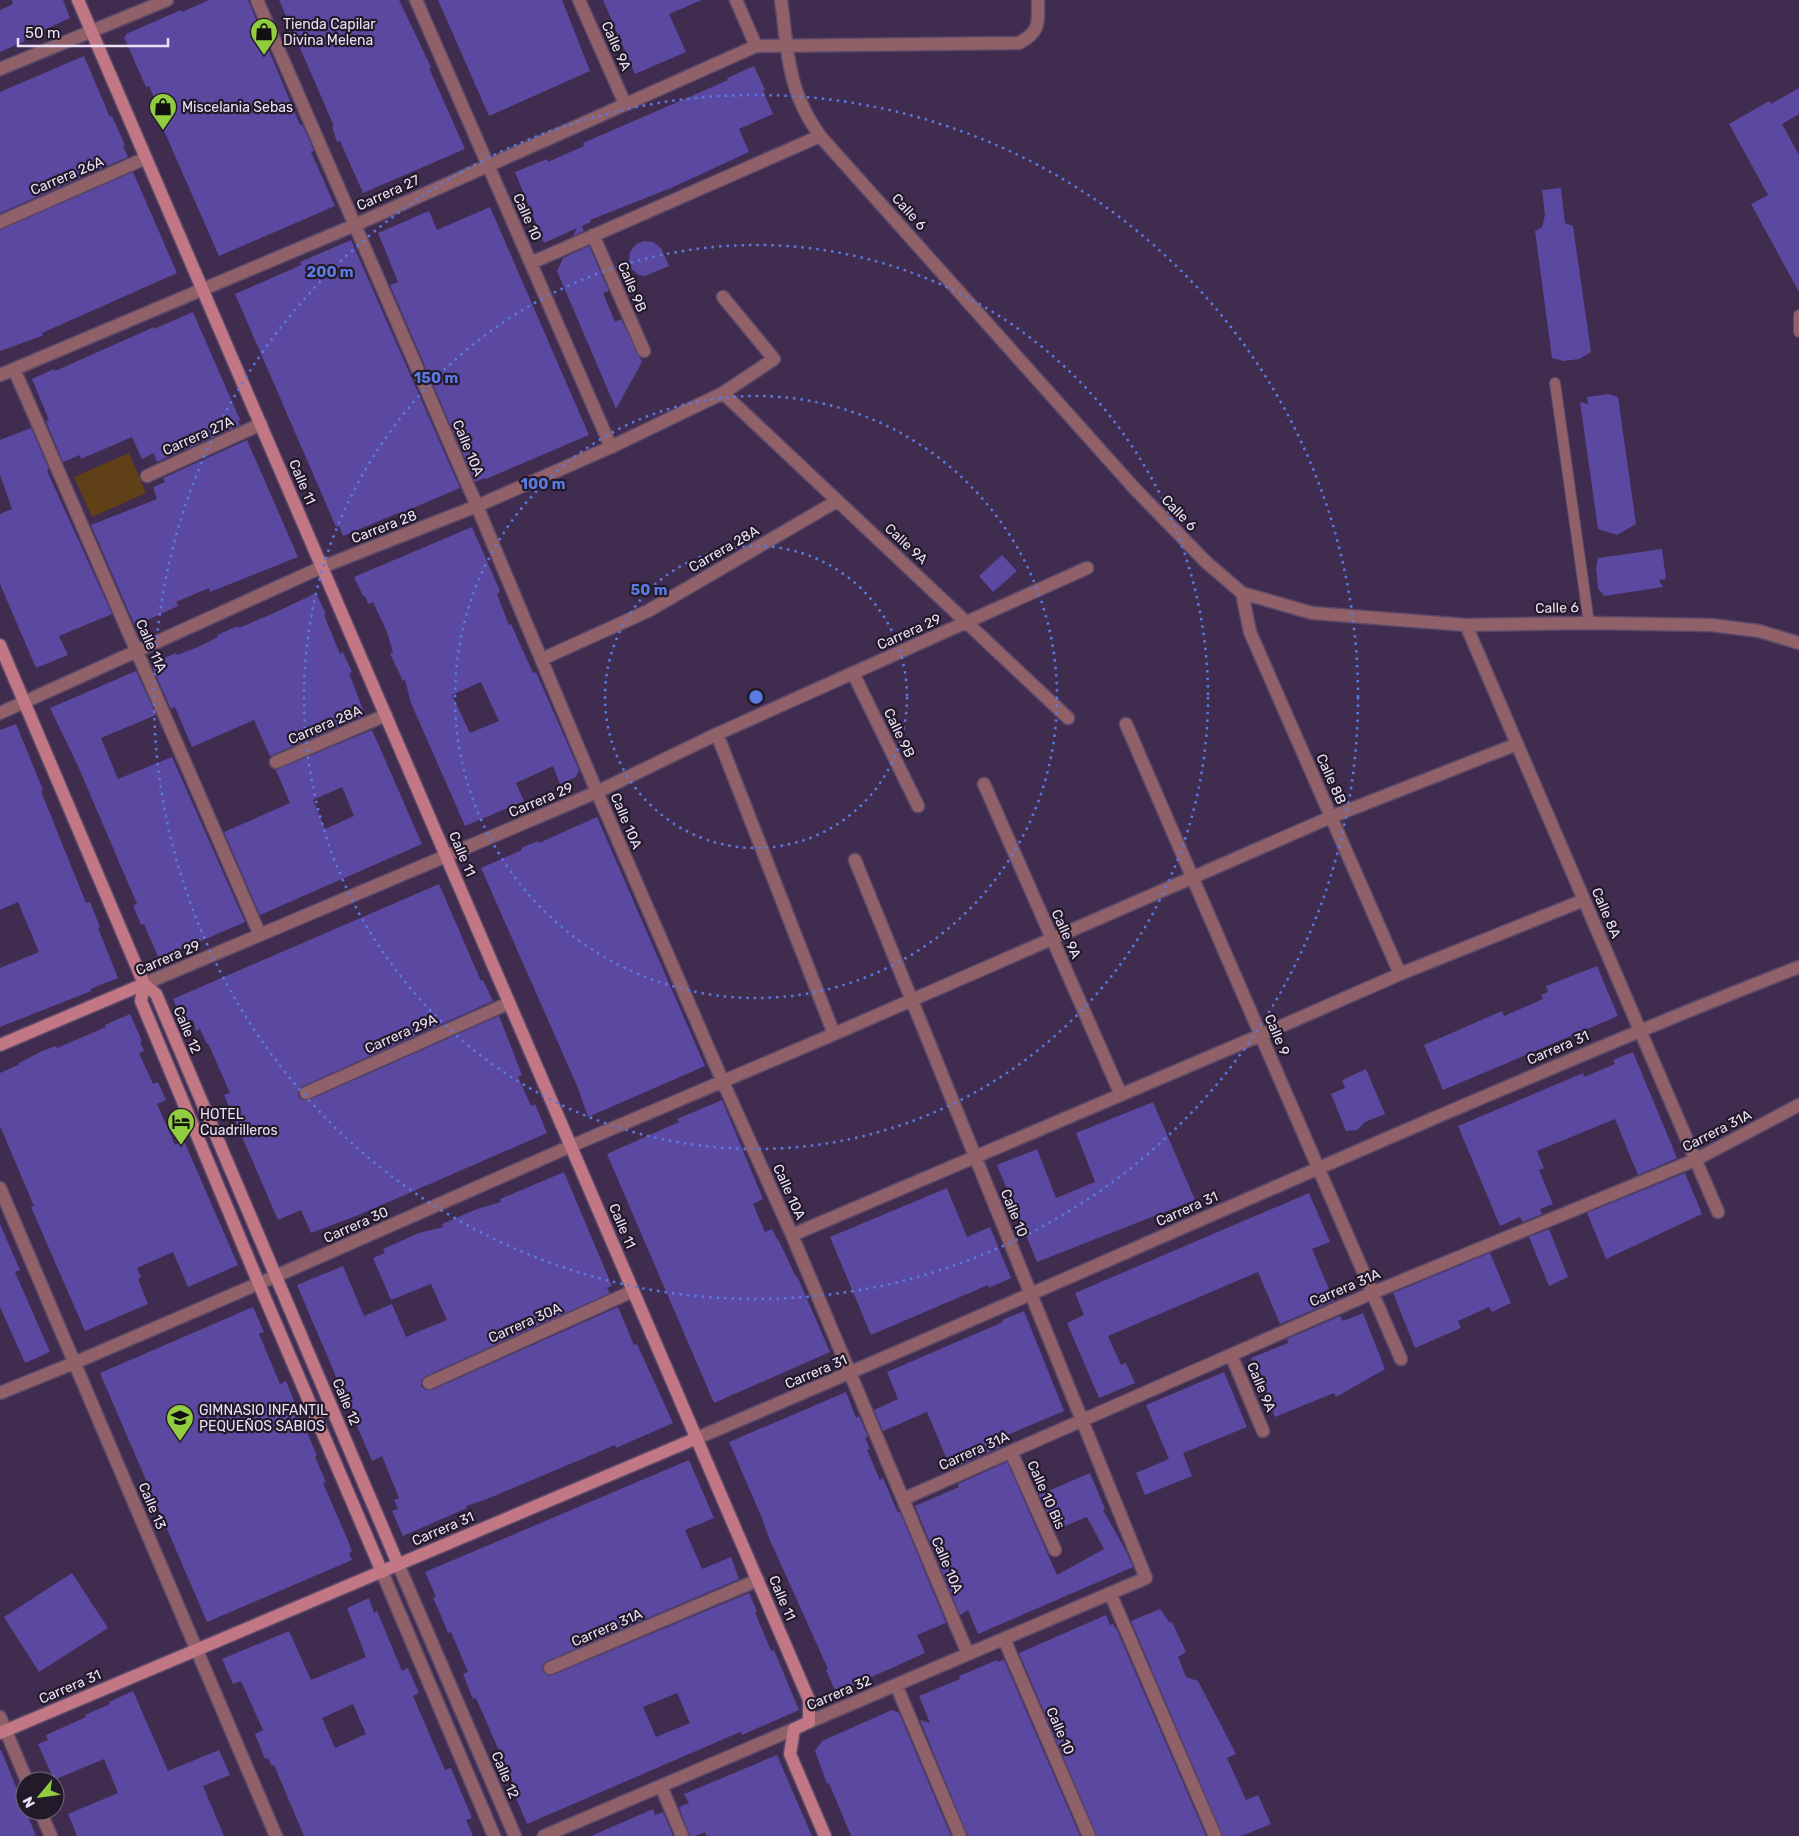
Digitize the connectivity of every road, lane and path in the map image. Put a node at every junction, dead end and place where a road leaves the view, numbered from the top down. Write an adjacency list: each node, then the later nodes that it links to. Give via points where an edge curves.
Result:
1 (78, 0): 9 (street, Calle 11)
2 (167, 0): 9 (street)
3 (257, 0): 18 (street, Calle 10A)
4 (416, 0): 16 (street, Calle 10)
5 (580, 0): 13 (street, Calle 9A)
6 (736, 0): 11 (street)
7 (782, 0): 10 (street, Calle 6)
8 (1038, 0): 10 (street, Carrera 27, via 1038,24 1031,36 1019,42)
9 (91, 31): 12 (street); 15 (street, Calle 11)
10 (787, 44): 11 (street, Carrera 27); 14 (street, Calle 6, via 794,84)
11 (756, 46): 13 (street, Carrera 27)
12 (0, 69)
13 (625, 104): 16 (street, Carrera 27)
14 (820, 136): 19 (street); 37 (street, Calle 6, via 1135,489 1206,562)
15 (146, 158): 17 (street, Carrera 26A); 21 (street, Calle 11)
16 (488, 165): 18 (street, Carrera 27); 20 (street, Calle 10)
17 (0, 222)
18 (355, 224): 21 (street, Carrera 27); 34 (street, Calle 10A)
19 (593, 235): 20 (street); 25 (street, Calle 9B)
20 (531, 262): 31 (street, Calle 10)
21 (202, 289): 26 (street, Carrera 27); 30 (street, Calle 11)
22 (723, 297): 29 (street, Carrera 28, via 774,360)
23 (1799, 315): 24 (lane)
24 (1799, 332)
25 (644, 351)
26 (14, 369): 27 (street, Carrera 27); 43 (street, Calle 11A)
27 (0, 375)
28 (1555, 383): 39 (lane)
29 (723, 392): 31 (street, Carrera 28); 33 (street, Calle 9A)
30 (261, 424): 32 (street, Carrera 27A); 35 (street, Calle 11)
31 (612, 447): 34 (street, Carrera 28)
32 (148, 476)
33 (838, 501): 38 (street, Calle 9A); 44 (street, Carrera 28A, via 648,611)
34 (477, 506): 35 (street, Carrera 28); 44 (street, Calle 10A)
35 (322, 567): 43 (street, Carrera 28); 48 (street, Calle 11)
36 (1087, 568): 38 (street, Carrera 29)
37 (1242, 593): 40 (street, Calle 6, via 1312,614); 57 (street, Calle 8B, via 1250,632)
38 (967, 622): 45 (street, Carrera 29); 49 (street, Calle 9A)
39 (1588, 623): 40 (street, Calle 6); 41 (street, Calle 6, via 1711,625)
40 (1466, 625): 52 (street, Calle 8A)
41 (1798, 640)
42 (0, 645): 46 (street, Calle 12)
43 (137, 651): 46 (street, Carrera 28); 62 (street, Calle 11A)
44 (542, 659): 55 (street, Calle 10A)
45 (853, 673): 51 (street, Carrera 29); 56 (street, Calle 9B)
46 (24, 703): 47 (street, Carrera 28); 66 (street, Calle 12)
47 (0, 713)
48 (386, 715): 53 (street, Carrera 28A); 58 (street, Calle 11)
49 (1068, 718)
50 (1126, 724): 60 (street, Calle 9)
51 (717, 734): 55 (street, Carrera 29); 70 (street)
52 (1517, 744): 57 (street, Carrera 30); 61 (street, Calle 8A)
53 (276, 762)
54 (984, 784): 63 (street, Calle 9A)
55 (597, 792): 58 (street, Carrera 29); 73 (street, Calle 10A)
56 (918, 806)
57 (1331, 817): 60 (street, Carrera 30); 65 (street, Calle 8B)
58 (446, 856): 62 (street, Carrera 29); 68 (street, Calle 11)
59 (855, 860): 67 (street, Calle 10)
60 (1192, 876): 63 (street, Carrera 30); 71 (street, Calle 9)
61 (1584, 900): 65 (street); 69 (street, Calle 8A)
62 (260, 935): 66 (street, Carrera 29)
63 (1052, 938): 67 (street, Carrera 30); 75 (street, Calle 9A)
64 (1799, 966): 69 (street, Carrera 31)
65 (1400, 974): 71 (street)
66 (144, 984): 72 (street, Carrera 29); 84 (street, Calle 12, via 156,994); 85 (street, Calle 12, via 141,1002)
67 (911, 1000): 70 (street, Carrera 30); 78 (street, Calle 10)
68 (509, 1003): 74 (street, Carrera 29A); 77 (street, Calle 11)
69 (1640, 1030): 79 (street, Calle 8A); 80 (street, Carrera 31)
70 (834, 1034): 73 (street, Carrera 30)
71 (1261, 1036): 75 (street); 80 (street, Calle 9)
72 (0, 1045)
73 (723, 1082): 77 (street, Carrera 30); 83 (street, Calle 10A)
74 (306, 1093)
75 (1121, 1095): 78 (street)
76 (1799, 1105): 79 (street, Carrera 31A)
77 (571, 1146): 84 (street, Carrera 30); 86 (street, Calle 11)
78 (975, 1157): 83 (street); 88 (street, Calle 10)
79 (1695, 1160): 82 (street, Calle 8A); 87 (street, Carrera 31A)
80 (1318, 1168): 87 (street, Calle 9); 88 (street, Carrera 31)
81 (0, 1188): 91 (street, Calle 13)
82 (1718, 1212)
83 (792, 1235): 92 (street, Calle 10A)
84 (276, 1276): 85 (street, Carrera 30); 101 (street, Calle 12)
85 (259, 1284): 91 (street, Carrera 30); 102 (street, Calle 12)
86 (633, 1291): 93 (street, Carrera 30A); 97 (street, Calle 11)
87 (1372, 1293): 89 (street, Carrera 31A); 90 (street, Calle 9)
88 (1031, 1294): 92 (street, Carrera 31); 95 (street, Calle 10)
89 (1231, 1355): 95 (street, Carrera 31A); 96 (street, Calle 9A)
90 (1401, 1359)
91 (74, 1363): 94 (street, Carrera 30); 107 (street, Calle 13)
92 (851, 1373): 97 (street, Carrera 31); 99 (street, Calle 10A)
93 (429, 1383)
94 (0, 1392)
95 (1082, 1420): 98 (street, Carrera 31A); 103 (street, Calle 10)
96 (1263, 1431)
97 (697, 1438): 101 (street, Carrera 31); 104 (street, Calle 11)
98 (1011, 1452): 99 (street, Carrera 31A); 100 (street, Calle 10 Bis)
99 (903, 1500): 108 (street, Calle 10A)
100 (1055, 1550)
101 (398, 1564): 102 (street, Carrera 31); 121 (street, Calle 12)
102 (382, 1572): 107 (street, Carrera 31); 120 (street, Calle 12)
103 (1146, 1578): 105 (street, Carrera 32)
104 (758, 1580): 109 (street, Carrera 31A); 112 (street, Calle 11, via 809,1700)
105 (1110, 1593): 106 (street, Carrera 32); 127 (street)
106 (1004, 1639): 108 (street, Carrera 32); 126 (street, Calle 10)
107 (197, 1650): 114 (street, Carrera 31); 119 (street, Calle 13)
108 (968, 1654): 110 (street, Carrera 32)
109 (550, 1668)
110 (896, 1685): 112 (street, Carrera 32); 125 (street)
111 (0, 1717): 114 (street)
112 (809, 1722): 113 (street, Carrera 32)
113 (794, 1729): 116 (street, Carrera 32); 124 (street, via 790,1754)
114 (3, 1732): 115 (street)
115 (22, 1771)
116 (661, 1786): 122 (street, Carrera 32); 123 (street)
117 (44, 1821): 118 (street)
118 (51, 1836)
119 (276, 1836)
120 (494, 1836)
121 (515, 1836)
122 (544, 1836)
123 (682, 1836)
124 (825, 1836)
125 (960, 1836)
126 (1089, 1836)
127 (1215, 1836)

